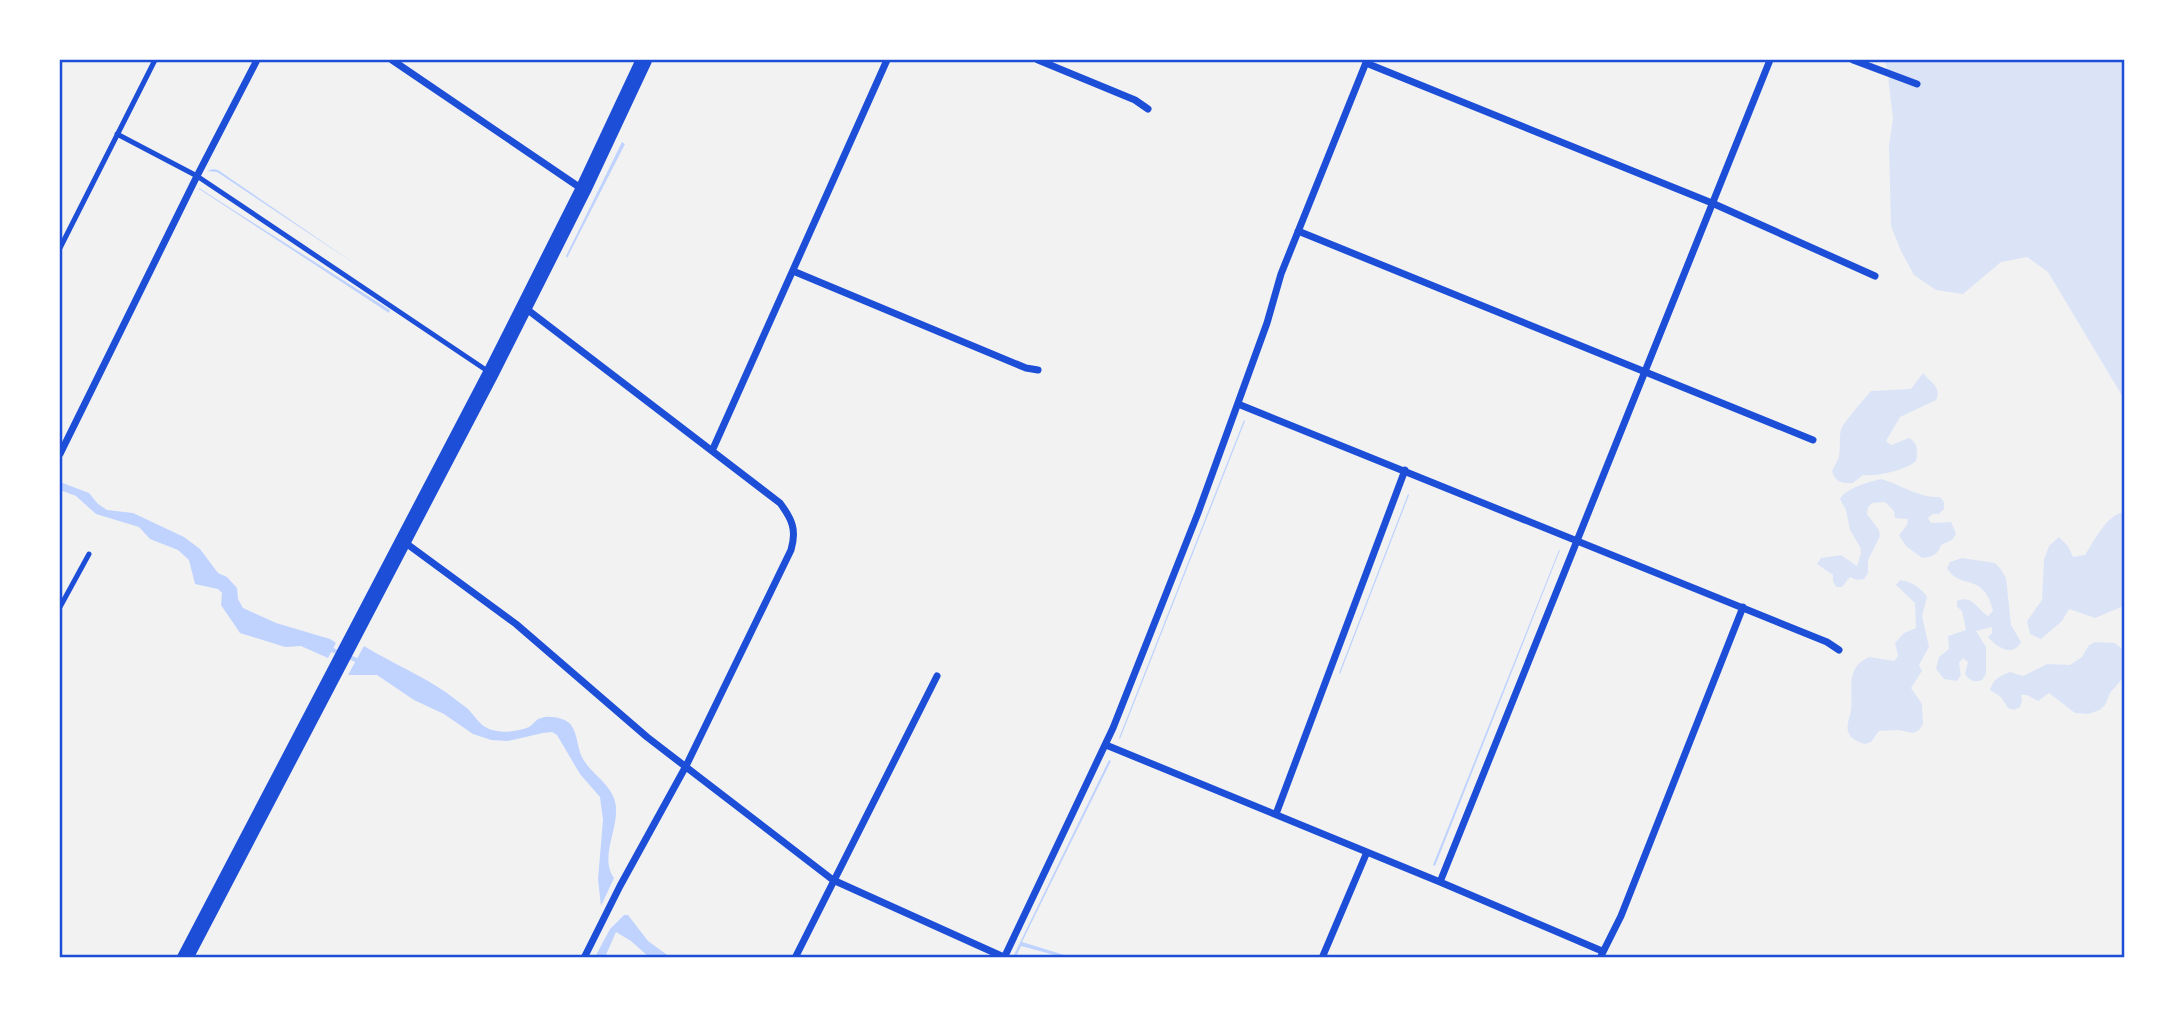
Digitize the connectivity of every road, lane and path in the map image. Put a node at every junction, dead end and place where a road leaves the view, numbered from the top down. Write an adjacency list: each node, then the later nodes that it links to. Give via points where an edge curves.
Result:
1 (155, 60): 12 (lane)
2 (257, 60): 13 (street)
3 (392, 60): 14 (street)
4 (644, 60): 14 (main road)
5 (887, 60): 18 (street)
6 (1038, 60): 11 (street)
7 (1770, 60): 15 (street)
8 (1853, 60): 10 (street)
9 (1367, 61): 15 (street); 16 (street)
10 (1917, 84)
11 (1148, 109)
12 (117, 134): 13 (lane); 17 (lane)
13 (197, 176): 22 (lane); 27 (street)
14 (583, 190): 20 (main road)
15 (1712, 203): 19 (street); 23 (street)
16 (1298, 231): 23 (street); 24 (street)
17 (60, 248)
18 (793, 271): 21 (street); 26 (street)
19 (1875, 276)
20 (523, 306): 22 (main road); 26 (street)
21 (1038, 370)
22 (491, 373): 29 (main road)
23 (1644, 373): 25 (street); 30 (street)
24 (1238, 404): 28 (street); 36 (street)
25 (1813, 440)
26 (712, 451): 37 (street, via 780,503 794,530 791,550)
27 (60, 454)
28 (1405, 470): 30 (street); 38 (street)
29 (403, 540): 37 (street, via 516,624); 43 (main road)
30 (1577, 540): 33 (street); 41 (street)
31 (89, 554): 32 (lane)
32 (60, 607)
33 (1742, 607): 34 (street); 42 (street, via 1621,916)
34 (1839, 650)
35 (937, 676): 40 (street)
36 (1106, 745): 38 (street); 46 (street)
37 (686, 766): 40 (street); 44 (street)
38 (1276, 814): 39 (street)
39 (1367, 852): 41 (street); 47 (street)
40 (833, 880): 45 (street); 46 (street)
41 (1440, 881): 42 (street)
42 (1601, 954)
43 (185, 957)
44 (584, 957)
45 (795, 957)
46 (1005, 957)
47 (1322, 957)

